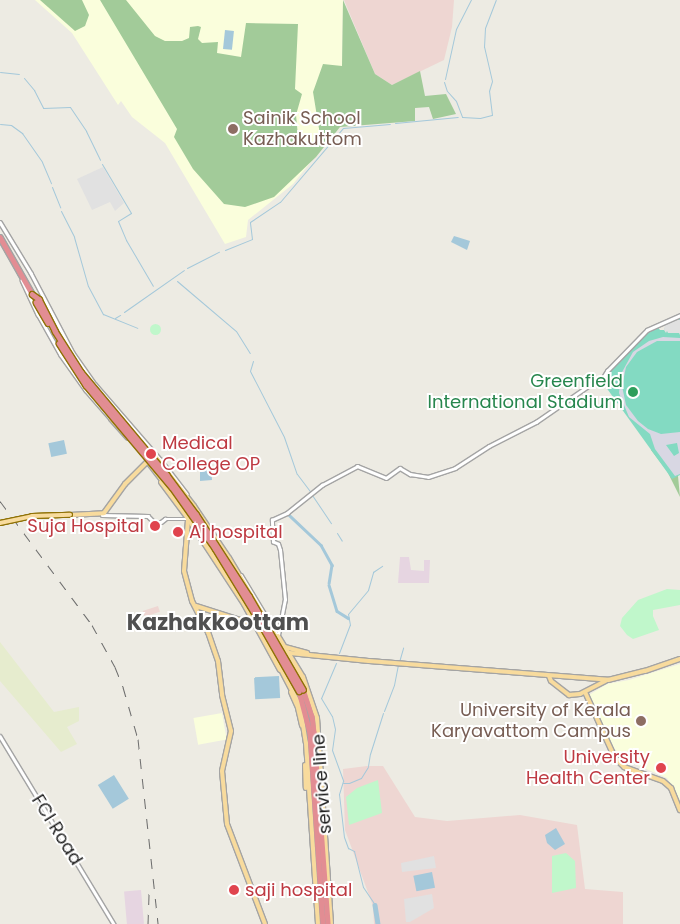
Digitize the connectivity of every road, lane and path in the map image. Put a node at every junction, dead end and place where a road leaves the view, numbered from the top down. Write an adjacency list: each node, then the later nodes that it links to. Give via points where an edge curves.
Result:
1 (0, 222): 7 (street, via 73,354)
2 (0, 237): 3 (highway)
3 (23, 276): 4 (highway); 6 (street, via 25,288 61,354)
4 (32, 294): 30 (highway, bridge, via 78,375 172,487 215,548 299,691 310,733); 31 (highway, bridge, via 39,300 81,372 172,480 202,522 303,689 314,732)
5 (680, 315): 17 (street, via 647,330 601,381 591,384 536,422 449,471 428,477 410,474 400,468 386,478 357,466 272,520 273,542 280,550 285,600)
6 (111, 419): 8 (main road)
7 (156, 455): 8 (main road); 11 (main road, service line)
8 (148, 461): 9 (main road, via 125,484); 10 (main road)
9 (102, 515): 10 (street, via 148,516 154,522); 12 (main road, bridge, via 32,516)
10 (190, 519): 11 (street); 13 (main road, via 184,571); 16 (main road); 18 (main road, via 249,608)
11 (204, 520): 17 (main road, service line)
12 (0, 523)
13 (196, 606): 14 (main road); 15 (main road)
14 (205, 610): 15 (main road); 16 (main road)
15 (202, 620): 28 (main road, via 218,661 230,731 222,772 227,828)
16 (254, 624): 18 (main road)
17 (277, 636): 18 (street); 19 (main road, service line)
18 (265, 642): 20 (main road)
19 (285, 651): 20 (main road); 22 (main road); 31 (main road, service line, via 303,677 317,718)
20 (272, 652): 29 (main road, via 298,708 303,730)
21 (680, 659): 23 (main road, via 645,672)
22 (549, 676): 23 (main road); 24 (main road, via 569,695)
23 (608, 680): 24 (main road)
24 (585, 692): 26 (main road, via 615,758 624,767 663,781)
25 (0, 736): 27 (street, FCI Road)
26 (680, 810)
27 (114, 924)
28 (265, 924)
29 (317, 924)
30 (323, 924)
31 (329, 924)

